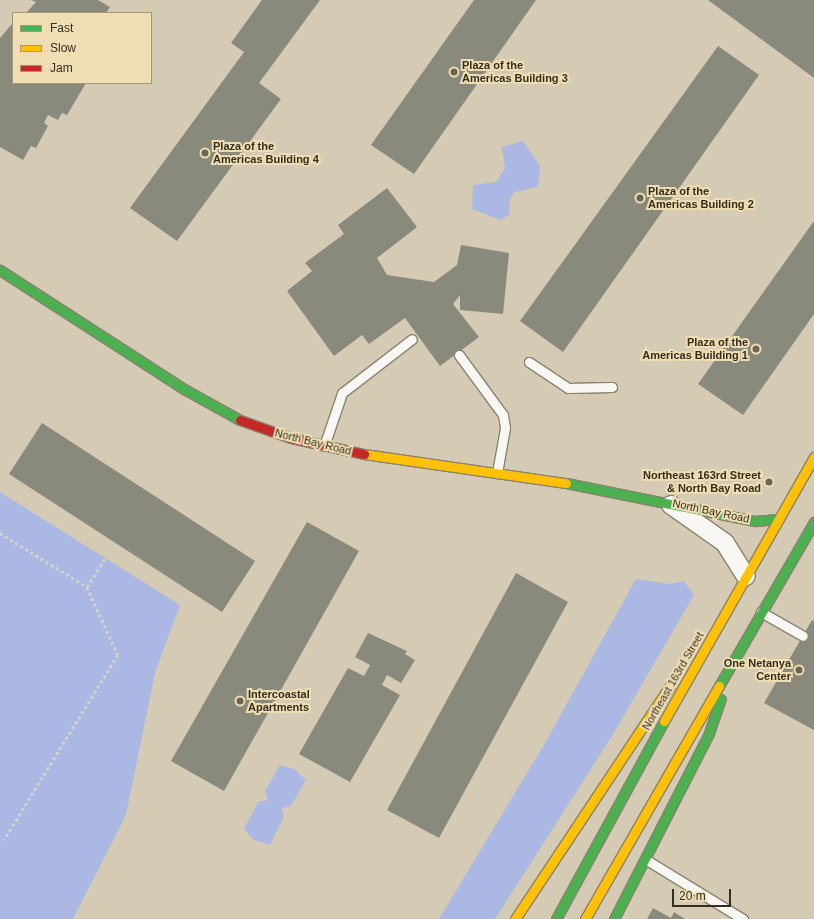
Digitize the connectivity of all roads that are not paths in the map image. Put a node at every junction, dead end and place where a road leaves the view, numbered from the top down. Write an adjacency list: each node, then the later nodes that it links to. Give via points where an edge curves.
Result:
1 (0, 270): 6 (main road, North Bay Road, via 237,419)
2 (412, 339): 6 (lane, via 342,393)
3 (459, 355): 8 (lane, via 503,415 505,428)
4 (529, 362): 5 (lane, via 568,388)
5 (612, 387)
6 (324, 446): 8 (main road, North Bay Road)
7 (814, 457): 10 (main road, Northeast 163rd Street)
8 (497, 473): 9 (main road, North Bay Road, via 615,490)
9 (667, 502): 10 (main road, North Bay Road, via 755,520); 12 (street, North Bay Road, via 725,543)
10 (778, 519): 12 (main road, Northeast 163rd Street)
11 (814, 522): 13 (main road)
12 (746, 576): 17 (main road, via 676,676); 18 (main road, Northeast 163rd Street, via 591,850)
13 (760, 612): 14 (lane); 15 (main road)
14 (803, 636)
15 (736, 654): 16 (main road, via 709,734); 19 (main road)
16 (645, 859): 20 (main road); 21 (lane)
17 (515, 919)
18 (556, 919)
19 (585, 919)
20 (614, 919)
21 (743, 919)

